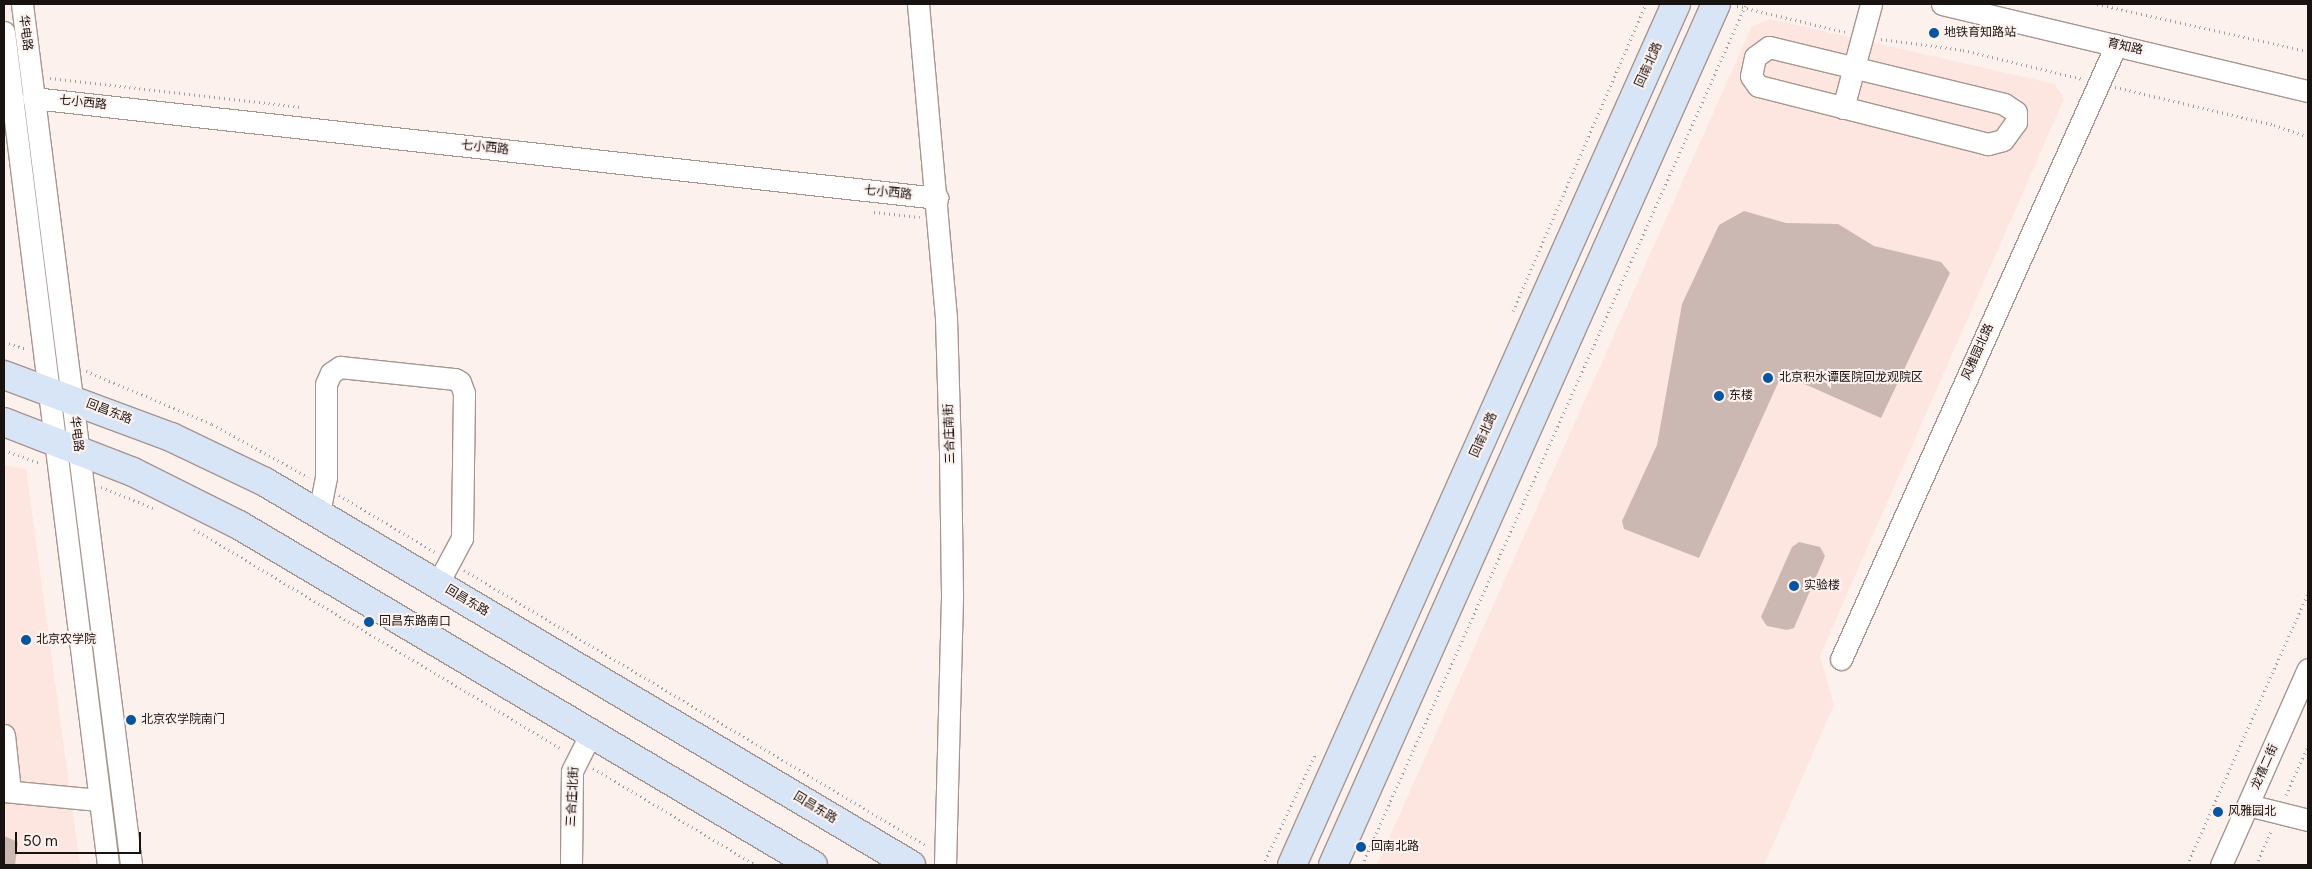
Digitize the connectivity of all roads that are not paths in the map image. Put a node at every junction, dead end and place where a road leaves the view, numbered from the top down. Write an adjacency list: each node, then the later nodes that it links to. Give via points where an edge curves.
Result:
1 (22, 4): 13 (street, 华电路)
2 (918, 4): 16 (street, 三合庄南街)
3 (1676, 4): 37 (main road, 回南北路)
4 (1716, 4): 38 (main road)
5 (1866, 4): 9 (street)
6 (1871, 4): 9 (street)
7 (1942, 4): 10 (street, 育知路)
8 (4, 32): 15 (street, 华电路)
9 (1860, 35): 11 (street)
10 (2116, 45): 12 (street, 育知路); 23 (street, 风雅园北路)
11 (1852, 67): 14 (street); 14 (street, via 1770,48 1757,54 1753,65 1751,79 1758,86); 14 (street, via 2004,104 2016,112 2016,122 2003,140 1988,144)
12 (2308, 91)
13 (33, 98): 16 (street, 七小西路); 18 (street, 华电路)
14 (1841, 107)
15 (12, 166): 18 (street, 华电路)
16 (937, 198): 31 (street, 三合庄南街, via 946,318 952,598)
17 (4, 375): 18 (main road, 回昌东路)
18 (60, 394): 20 (street, 华电路); 21 (main road, 回昌东路, via 216,458)
19 (4, 422): 20 (main road)
20 (66, 444): 25 (main road, via 186,496 239,525); 28 (street, 华电路); 33 (street, 华电路)
21 (319, 513): 22 (main road, 回昌东路); 22 (street, via 325,487 326,384 335,369 455,379 460,382 464,393 462,538)
22 (444, 572): 36 (main road, 回昌东路)
23 (1841, 660)
24 (2308, 669): 29 (street, 龙禧二街)
25 (591, 733): 34 (street, 三合庄北街, via 576,758 572,778); 35 (main road)
26 (4, 734): 27 (street)
27 (7, 791): 28 (street)
28 (100, 800): 32 (street, 华电路)
29 (2248, 806): 30 (street); 39 (street, 龙禧二街)
30 (2308, 820)
31 (945, 861)
32 (108, 865)
33 (131, 865)
34 (571, 865)
35 (813, 865)
36 (911, 865)
37 (1292, 865)
38 (1332, 865)
39 (2221, 865)

